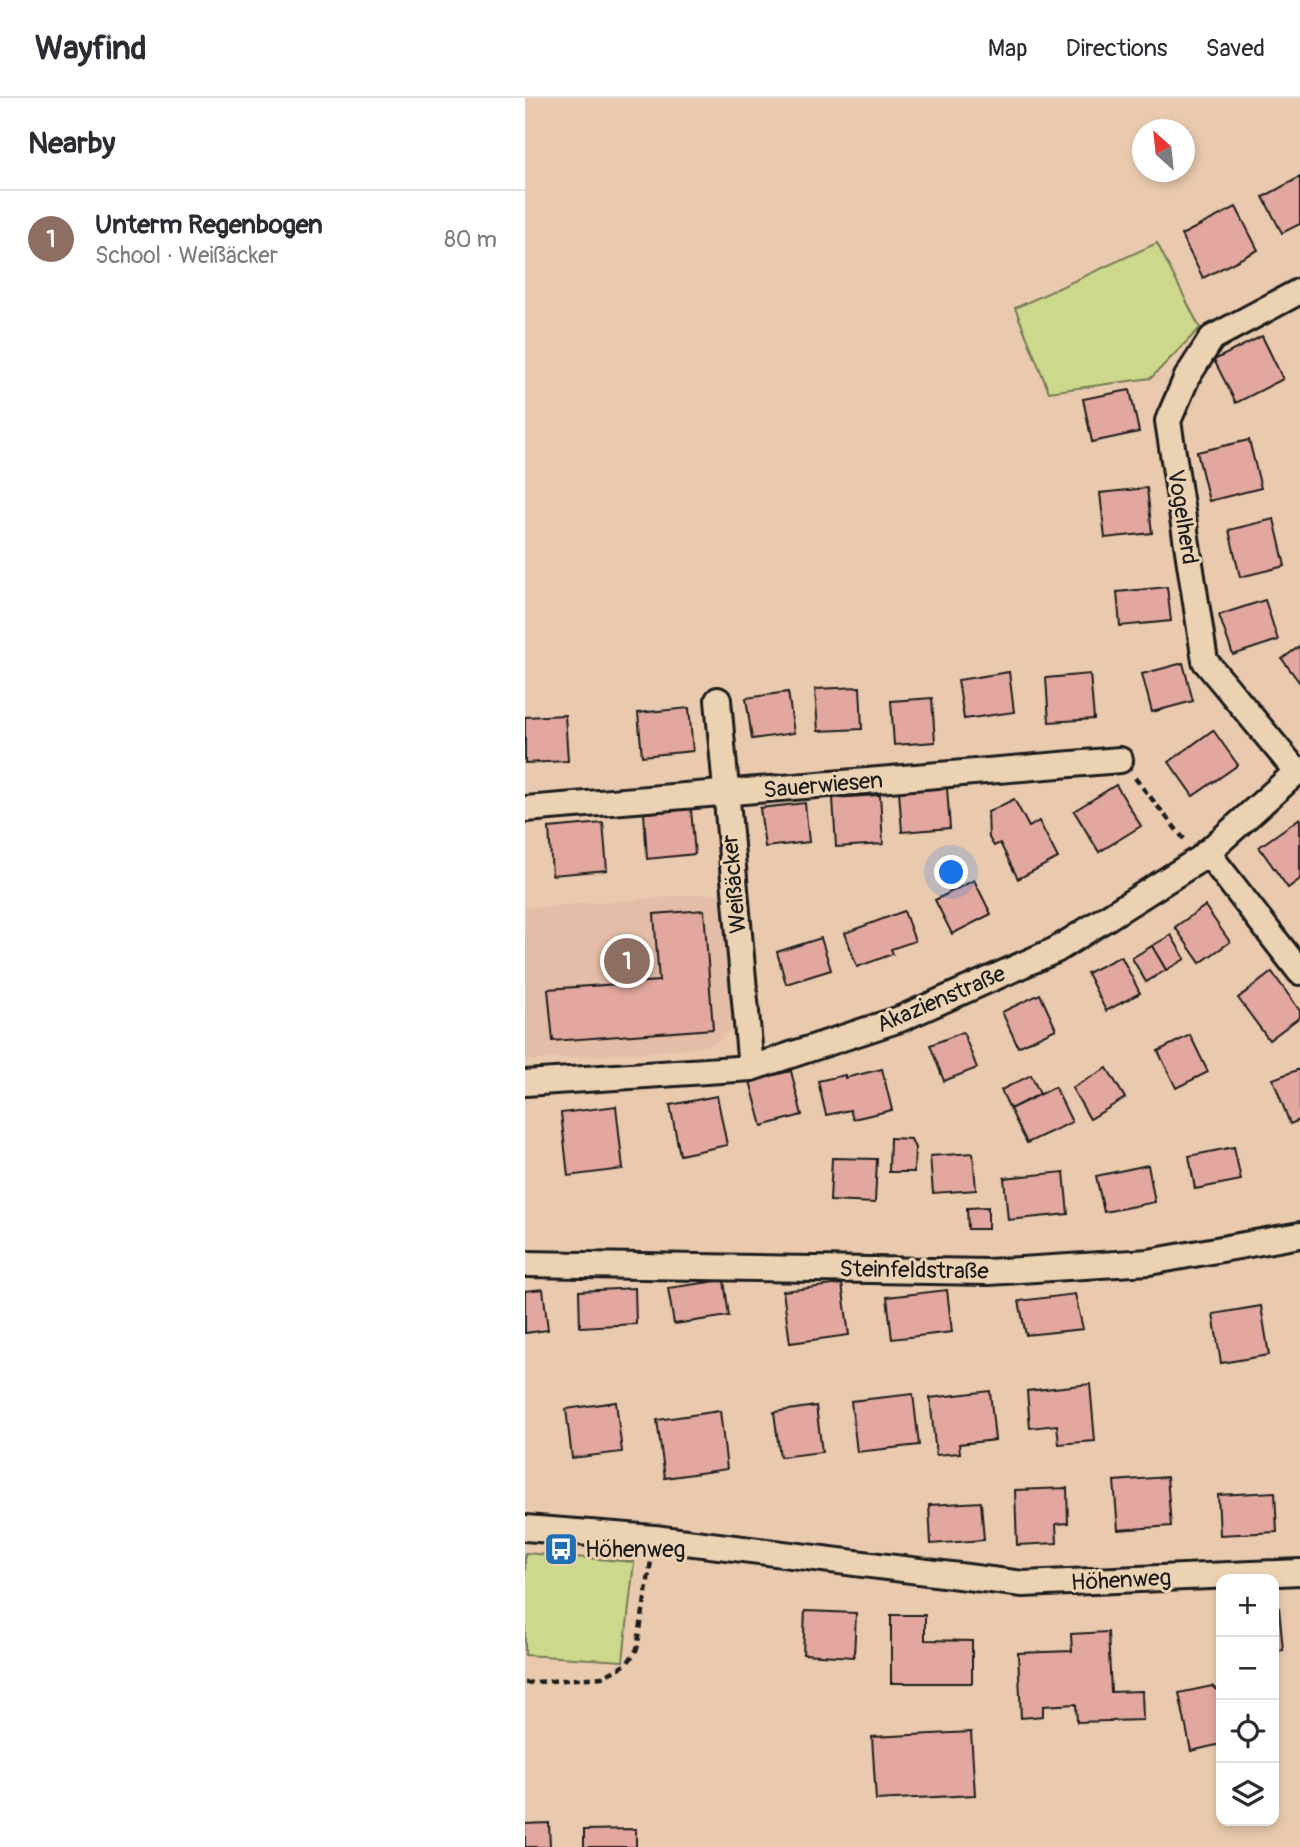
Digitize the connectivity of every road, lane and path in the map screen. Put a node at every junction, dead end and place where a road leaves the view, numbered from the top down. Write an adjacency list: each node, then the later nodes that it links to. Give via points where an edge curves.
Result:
1 (1300, 291): 4 (street, Vogelherd, via 1212,338 1187,377 1168,421 1205,661)
2 (718, 700): 5 (street, Weißäcker)
3 (1120, 760): 5 (street, Sauerwiesen); 7 (path)
4 (1299, 771): 7 (street, Akazienstraße)
5 (726, 793): 6 (street, Sauerwiesen); 9 (street, Weißäcker)
6 (526, 809)
7 (1203, 856): 8 (street); 9 (street, Akazienstraße, via 1056,950 900,1019)
8 (1300, 972)
9 (751, 1068): 10 (street, Akazienstraße)
10 (525, 1083)
11 (1300, 1235): 12 (street, Steinfeldstraße, via 1149,1262 988,1272)
12 (525, 1264)
13 (525, 1528): 14 (street, Höhenweg)
14 (654, 1538): 15 (street, Höhenweg, via 1023,1584); 16 (path, via 637,1649 627,1664 602,1677)
15 (1300, 1572)
16 (525, 1683)

